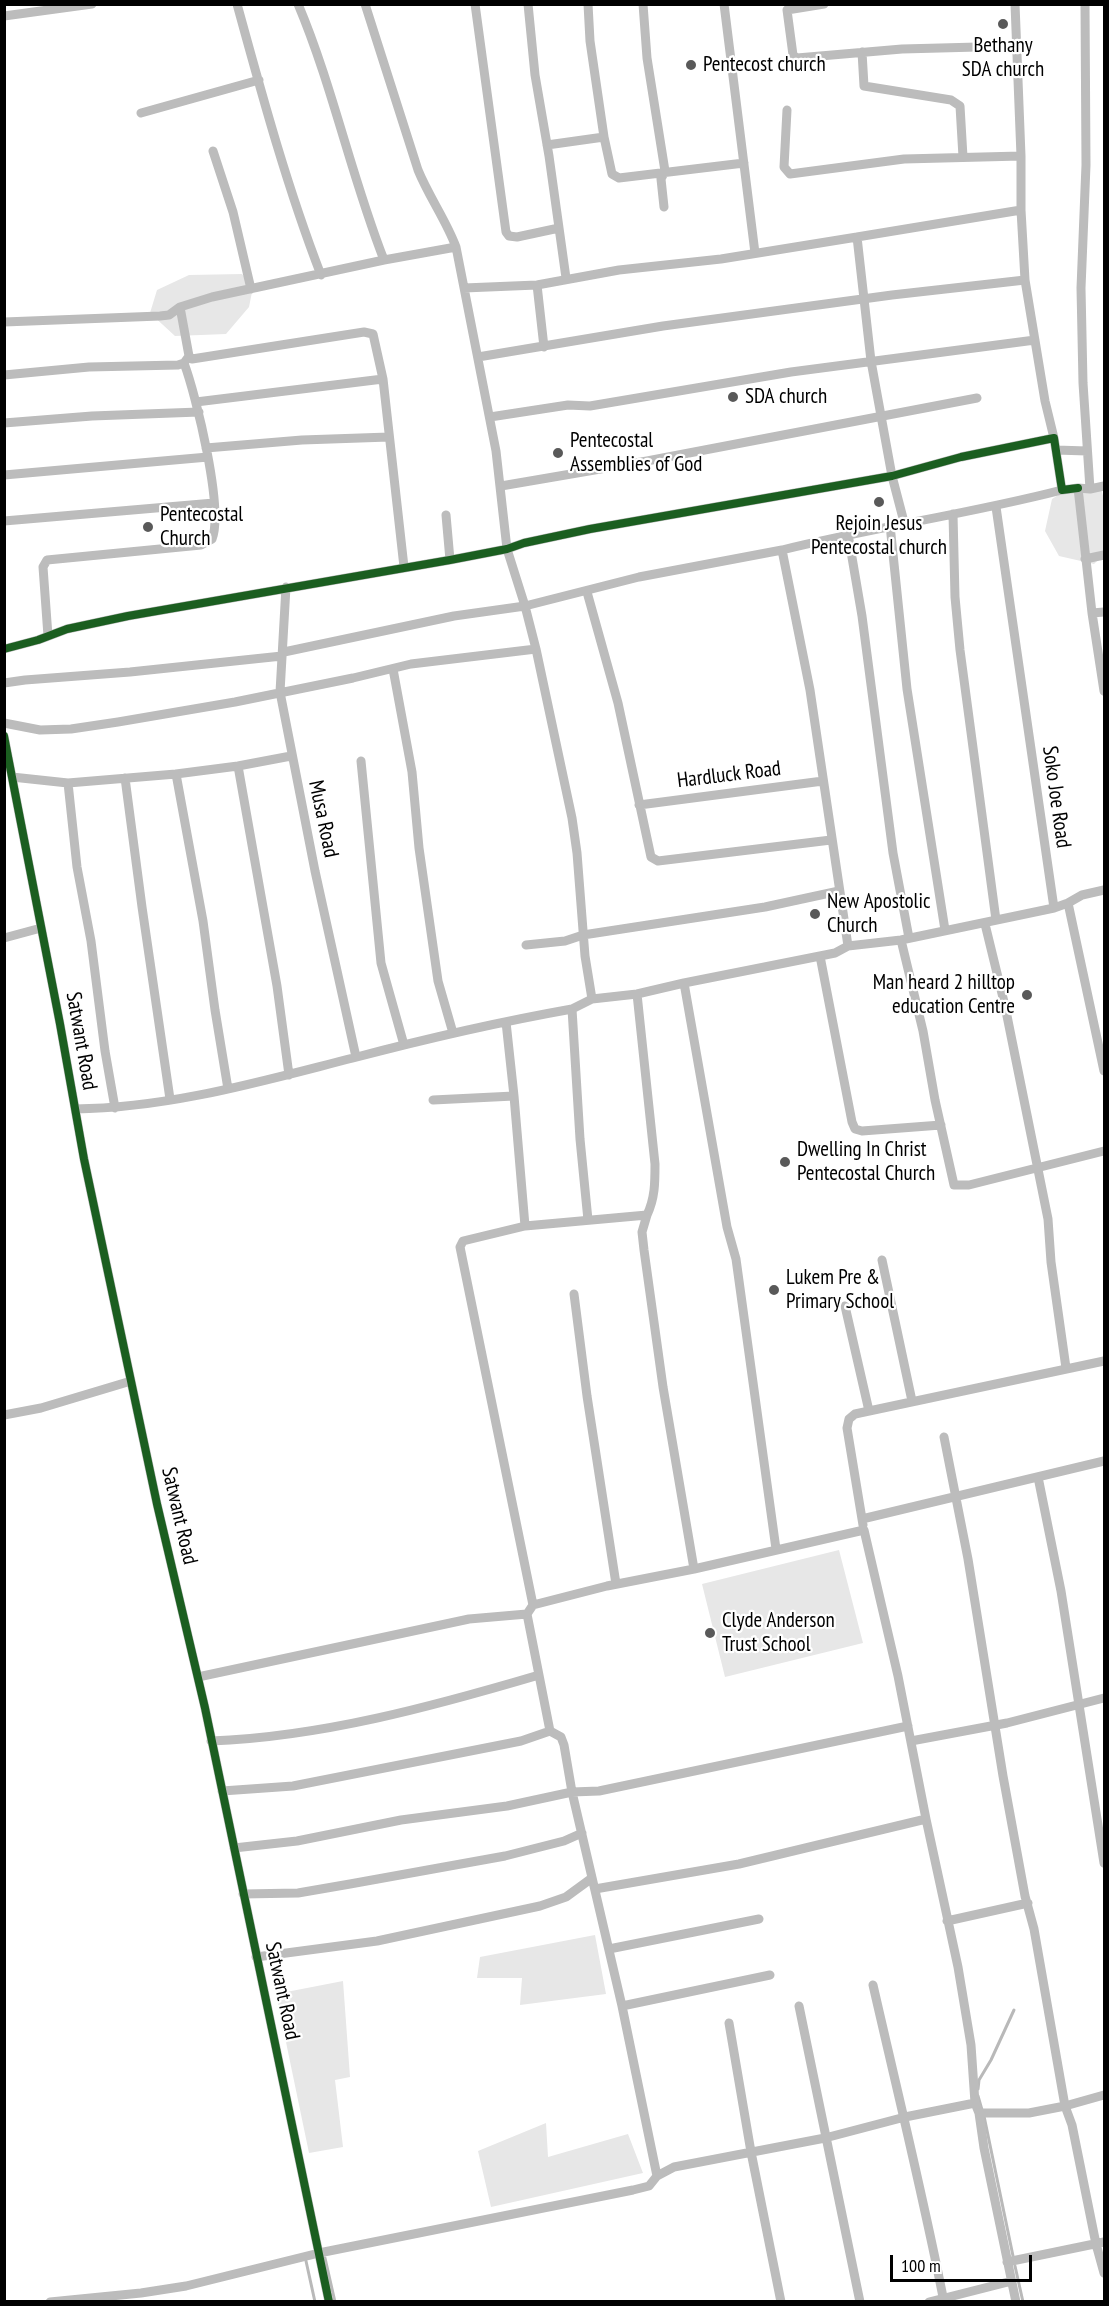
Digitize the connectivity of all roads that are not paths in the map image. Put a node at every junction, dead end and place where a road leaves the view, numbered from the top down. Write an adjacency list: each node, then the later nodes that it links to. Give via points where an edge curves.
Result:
1 (92, 4): 14 (street)
2 (237, 4): 17 (street)
3 (298, 4): 33 (street, via 318,53 360,195)
4 (365, 4): 31 (street, via 418,170)
5 (475, 4): 29 (street, via 506,231 517,237)
6 (528, 4): 21 (street)
7 (588, 4): 20 (street)
8 (643, 4): 26 (street, via 647,58)
9 (724, 4): 25 (street)
10 (824, 4): 13 (street)
11 (1015, 4): 15 (street)
12 (1085, 4): 59 (street, via 1086,165 1081,288)
13 (787, 7): 16 (street, via 793,55 797,58)
14 (4, 16)
15 (1016, 46): 16 (street); 23 (street)
16 (862, 52): 24 (street, via 864,86 951,100 960,106)
17 (259, 80): 19 (street); 34 (street)
18 (787, 110): 24 (street, via 784,167 789,174 904,159)
19 (141, 113)
20 (604, 137): 21 (street); 26 (street, via 616,178)
21 (547, 145): 29 (street)
22 (213, 151): 39 (street)
23 (1022, 156): 24 (street); 28 (street)
24 (963, 157)
25 (744, 163): 26 (street); 32 (street)
26 (665, 171): 27 (street, via 661,180)
27 (664, 207)
28 (1021, 210): 30 (street); 36 (street)
29 (559, 228): 35 (street)
30 (857, 237): 32 (street); 40 (street)
31 (456, 247): 33 (street); 38 (street)
32 (755, 253): 35 (street)
33 (384, 260): 34 (street)
34 (321, 274): 39 (street)
35 (566, 278): 37 (street)
36 (1025, 280): 40 (street); 43 (street)
37 (537, 285): 38 (street); 44 (street)
38 (464, 288): 45 (street)
39 (251, 289): 41 (street)
40 (864, 300): 44 (street); 47 (street)
41 (180, 307): 42 (street, via 160,316); 46 (street)
42 (4, 322)
43 (1035, 339): 47 (street); 57 (street)
44 (544, 347): 45 (street)
45 (478, 357): 53 (street)
46 (186, 360): 48 (street); 49 (street, via 370,332 375,336); 51 (street)
47 (871, 362): 53 (street, via 590,406 568,405); 54 (street)
48 (4, 375)
49 (383, 379): 51 (street); 56 (street)
50 (977, 398): 54 (street)
51 (196, 402): 52 (street)
52 (199, 412): 55 (street); 60 (street)
53 (490, 417): 63 (street)
54 (881, 417): 62 (street); 63 (street)
55 (4, 423)
56 (389, 437): 60 (street, via 302,440); 81 (street)
57 (1054, 438): 58 (street); 62 (street)
58 (1056, 450): 59 (street); 67 (street)
59 (1087, 451): 66 (street)
60 (207, 452): 61 (street); 68 (street)
61 (4, 474)
62 (892, 476): 73 (street); 76 (street, via 590,529)
63 (501, 486): 76 (street)
64 (1104, 486): 66 (street)
65 (1078, 488): 66 (street); 67 (street); 79 (street)
66 (1089, 489)
67 (1062, 490): 69 (street)
68 (214, 503): 72 (street); 87 (street, via 214,534 201,544 45,561)
69 (996, 507): 70 (street); 111 (street, Soko Joe Road)
70 (953, 514): 73 (street); 112 (street, via 962,669)
71 (447, 515): 80 (street)
72 (4, 521)
73 (904, 522): 74 (street)
74 (890, 525): 75 (street); 115 (street, via 907,688)
75 (848, 534): 77 (street); 118 (street)
76 (507, 549): 80 (street); 84 (street)
77 (782, 550): 83 (street, via 639,577); 103 (street, via 804,655)
78 (1104, 555): 79 (street)
79 (1085, 559): 86 (street)
80 (450, 560): 81 (street)
81 (404, 567): 82 (street)
82 (286, 587): 87 (street, via 128,616); 90 (street, Musa Road)
83 (587, 592): 84 (street); 106 (street, via 618,703)
84 (525, 606): 89 (street); 90 (street, via 454,616)
85 (1104, 612): 86 (street)
86 (1092, 613): 92 (street)
87 (48, 636): 88 (street)
88 (4, 649)
89 (536, 649): 91 (street); 116 (street, via 572,818)
90 (283, 654): 93 (street); 94 (street, Musa Road)
91 (393, 669): 94 (street); 127 (street, via 412,771 438,981)
92 (1103, 672): 95 (street)
93 (4, 683)
94 (280, 692): 96 (street, via 71,729 40,730); 98 (street, Musa Road)
95 (1104, 692)
96 (4, 723)
97 (4, 736): 104 (street, Satwant Road)
98 (291, 756): 100 (street); 129 (street, Musa Road)
99 (361, 761): 128 (street, via 381,963)
100 (238, 766): 101 (street); 131 (street)
101 (176, 774): 102 (street); 132 (street)
102 (125, 778): 105 (street); 134 (street)
103 (823, 781): 106 (street, Hardluck Road); 107 (street)
104 (10, 782): 105 (street); 114 (street, Satwant Road)
105 (68, 783): 136 (street, via 76,861)
106 (639, 805): 107 (street, via 651,856 658,861)
107 (831, 840): 109 (street)
108 (1104, 890): 110 (street)
109 (839, 891): 116 (street, via 765,907); 120 (street)
110 (1068, 903): 111 (street); 130 (street)
111 (1054, 908): 112 (street)
112 (996, 920): 113 (street)
113 (984, 924): 115 (street); 140 (street)
114 (41, 928): 117 (street); 137 (street, Satwant Road)
115 (945, 930): 118 (street)
116 (582, 935): 119 (street); 124 (street)
117 (4, 938)
118 (905, 939): 120 (street); 138 (street)
119 (526, 945)
120 (848, 946): 121 (street)
121 (820, 956): 122 (street); 138 (street, via 855,1129)
122 (684, 983): 123 (street); 159 (street, via 727,1227 736,1258)
123 (637, 994): 124 (street); 141 (street, via 655,1164 655,1192)
124 (592, 999): 125 (street)
125 (572, 1008): 126 (street); 142 (street)
126 (506, 1022): 127 (street); 133 (street)
127 (453, 1033): 128 (street)
128 (404, 1045): 129 (street)
129 (356, 1057): 131 (street)
130 (1104, 1071)
131 (289, 1075): 132 (street)
132 (228, 1089): 134 (street)
133 (514, 1096): 135 (street); 143 (street)
134 (170, 1099): 136 (street)
135 (433, 1100)
136 (115, 1108): 137 (street)
137 (75, 1109): 149 (street, Satwant Road)
138 (941, 1125): 140 (street, via 954,1185)
139 (1104, 1151): 140 (street)
140 (1038, 1169): 148 (street)
141 (647, 1215): 142 (street); 160 (street, via 642,1232 644,1250)
142 (588, 1220): 143 (street)
143 (525, 1226): 162 (street, via 463,1241 460,1247)
144 (882, 1260): 150 (street)
145 (574, 1294): 161 (street)
146 (845, 1306): 151 (street)
147 (1104, 1361): 148 (street)
148 (1066, 1368): 150 (street)
149 (131, 1381): 152 (street); 165 (street, Satwant Road)
150 (912, 1401): 151 (street)
151 (869, 1411): 157 (street, via 855,1414 847,1428)
152 (4, 1415)
153 (944, 1437): 156 (street)
154 (1104, 1461): 155 (street)
155 (1038, 1478): 156 (street); 167 (street, via 1061,1591)
156 (955, 1496): 157 (street); 168 (street)
157 (862, 1519): 158 (street)
158 (864, 1530): 159 (street); 169 (street)
159 (776, 1549): 160 (street)
160 (694, 1569): 161 (street)
161 (616, 1584): 162 (street)
162 (533, 1605): 163 (street)
163 (527, 1614): 164 (street); 165 (street, via 469,1619)
164 (539, 1675): 170 (street); 171 (street, via 350,1723 259,1739)
165 (198, 1677): 171 (street, Satwant Road)
166 (1104, 1698): 167 (street)
167 (1078, 1706): 168 (street); 178 (street)
168 (995, 1725): 172 (street); 182 (street)
169 (909, 1726): 172 (street); 174 (street, via 599,1791)
170 (550, 1731): 173 (street, via 521,1741 293,1786); 174 (street, via 561,1737 564,1745)
171 (211, 1741): 173 (street, Satwant Road)
172 (911, 1741): 175 (street)
173 (222, 1791): 177 (street, Satwant Road)
174 (572, 1792): 176 (street); 177 (street, via 297,1841)
175 (926, 1819): 180 (street, via 739,1864); 184 (street)
176 (582, 1833): 179 (street); 181 (street, via 505,1856 350,1884 298,1893)
177 (234, 1848): 181 (street, Satwant Road)
178 (1104, 1863)
179 (592, 1878): 180 (street); 186 (street, via 566,1897 540,1906 377,1941)
180 (595, 1889): 185 (street)
181 (243, 1894): 186 (street, Satwant Road)
182 (1028, 1903): 184 (street); 194 (street)
183 (759, 1919): 185 (street)
184 (947, 1921): 193 (street, via 971,2045)
185 (609, 1949): 189 (street)
186 (256, 1957): 201 (street, Satwant Road)
187 (770, 1975): 189 (street)
188 (873, 1985): 196 (street)
189 (622, 2006): 199 (street)
190 (798, 2006): 197 (street)
191 (729, 2023): 198 (street)
192 (1104, 2095): 194 (street)
193 (975, 2103): 195 (street); 196 (street)
194 (1065, 2106): 195 (street, via 1029,2113); 200 (street)
195 (980, 2112): 202 (street)
196 (905, 2117): 197 (street); 205 (street)
197 (825, 2138): 198 (street); 209 (street)
198 (750, 2152): 199 (street, via 675,2167); 208 (street)
199 (657, 2176): 201 (street, via 650,2186 633,2190)
200 (1100, 2243): 202 (street); 203 (street)
201 (319, 2253): 206 (street, via 186,2286); 207 (street, Satwant Road)
202 (1007, 2262): 204 (street)
203 (1104, 2273)
204 (1012, 2281): 205 (street); 211 (street)
205 (944, 2300): 210 (street)
206 (50, 2301)
207 (329, 2301)
208 (781, 2301)
209 (860, 2301)
210 (929, 2301)
211 (1016, 2301)

